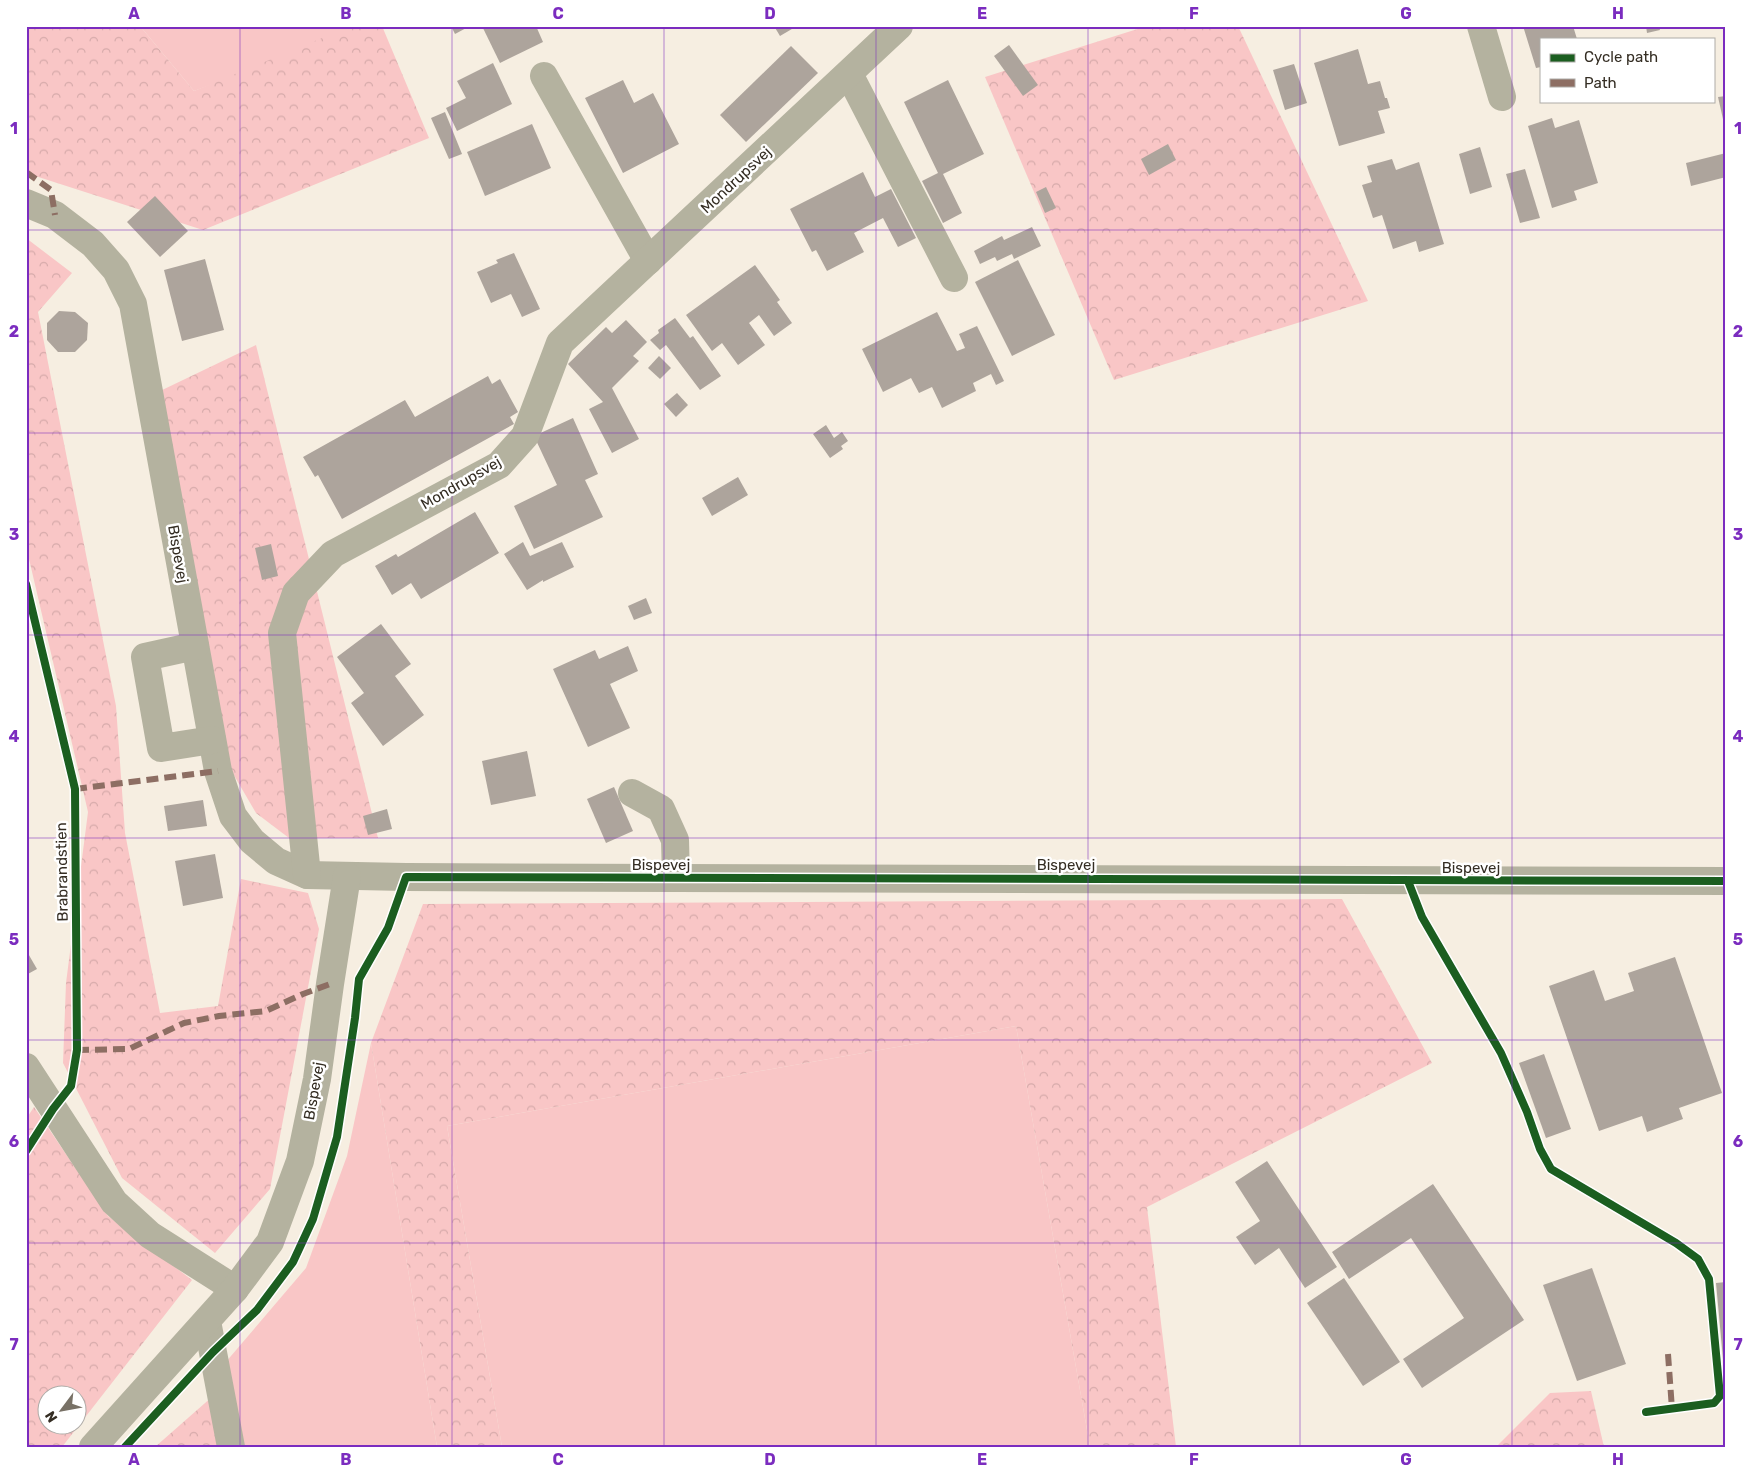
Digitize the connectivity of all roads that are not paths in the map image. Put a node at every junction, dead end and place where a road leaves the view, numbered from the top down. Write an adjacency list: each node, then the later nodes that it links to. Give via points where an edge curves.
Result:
1 (899, 26): 3 (street, Mondrupsvej)
2 (1481, 26): 5 (street)
3 (850, 74): 7 (street, Mondrupsvej); 8 (street)
4 (544, 76): 7 (street)
5 (1502, 97)
6 (26, 203): 9 (street, Bispevej, via 55,216 94,244 116,270 133,304)
7 (648, 261): 12 (street, Mondrupsvej, via 560,343 525,436 499,464 333,554 296,593 282,632)
8 (954, 278)
9 (195, 646): 10 (street, Bispevej); 10 (street, via 145,657 161,748)
10 (212, 740): 12 (street, Bispevej, via 218,772 233,816 252,841 276,862)
11 (632, 793): 14 (street, via 661,809 674,840)
12 (307, 875): 13 (street, Bispevej)
13 (348, 876): 14 (street, Bispevej); 17 (street, Bispevej, via 317,1079 300,1161 270,1242)
14 (676, 878): 15 (street, Bispevej)
15 (1726, 881)
16 (26, 1067): 17 (street, via 114,1202 150,1235)
17 (235, 1289): 18 (street, Bispevej)
18 (207, 1321): 19 (street, Bispevej); 20 (street)
19 (93, 1447)
20 (231, 1447)

